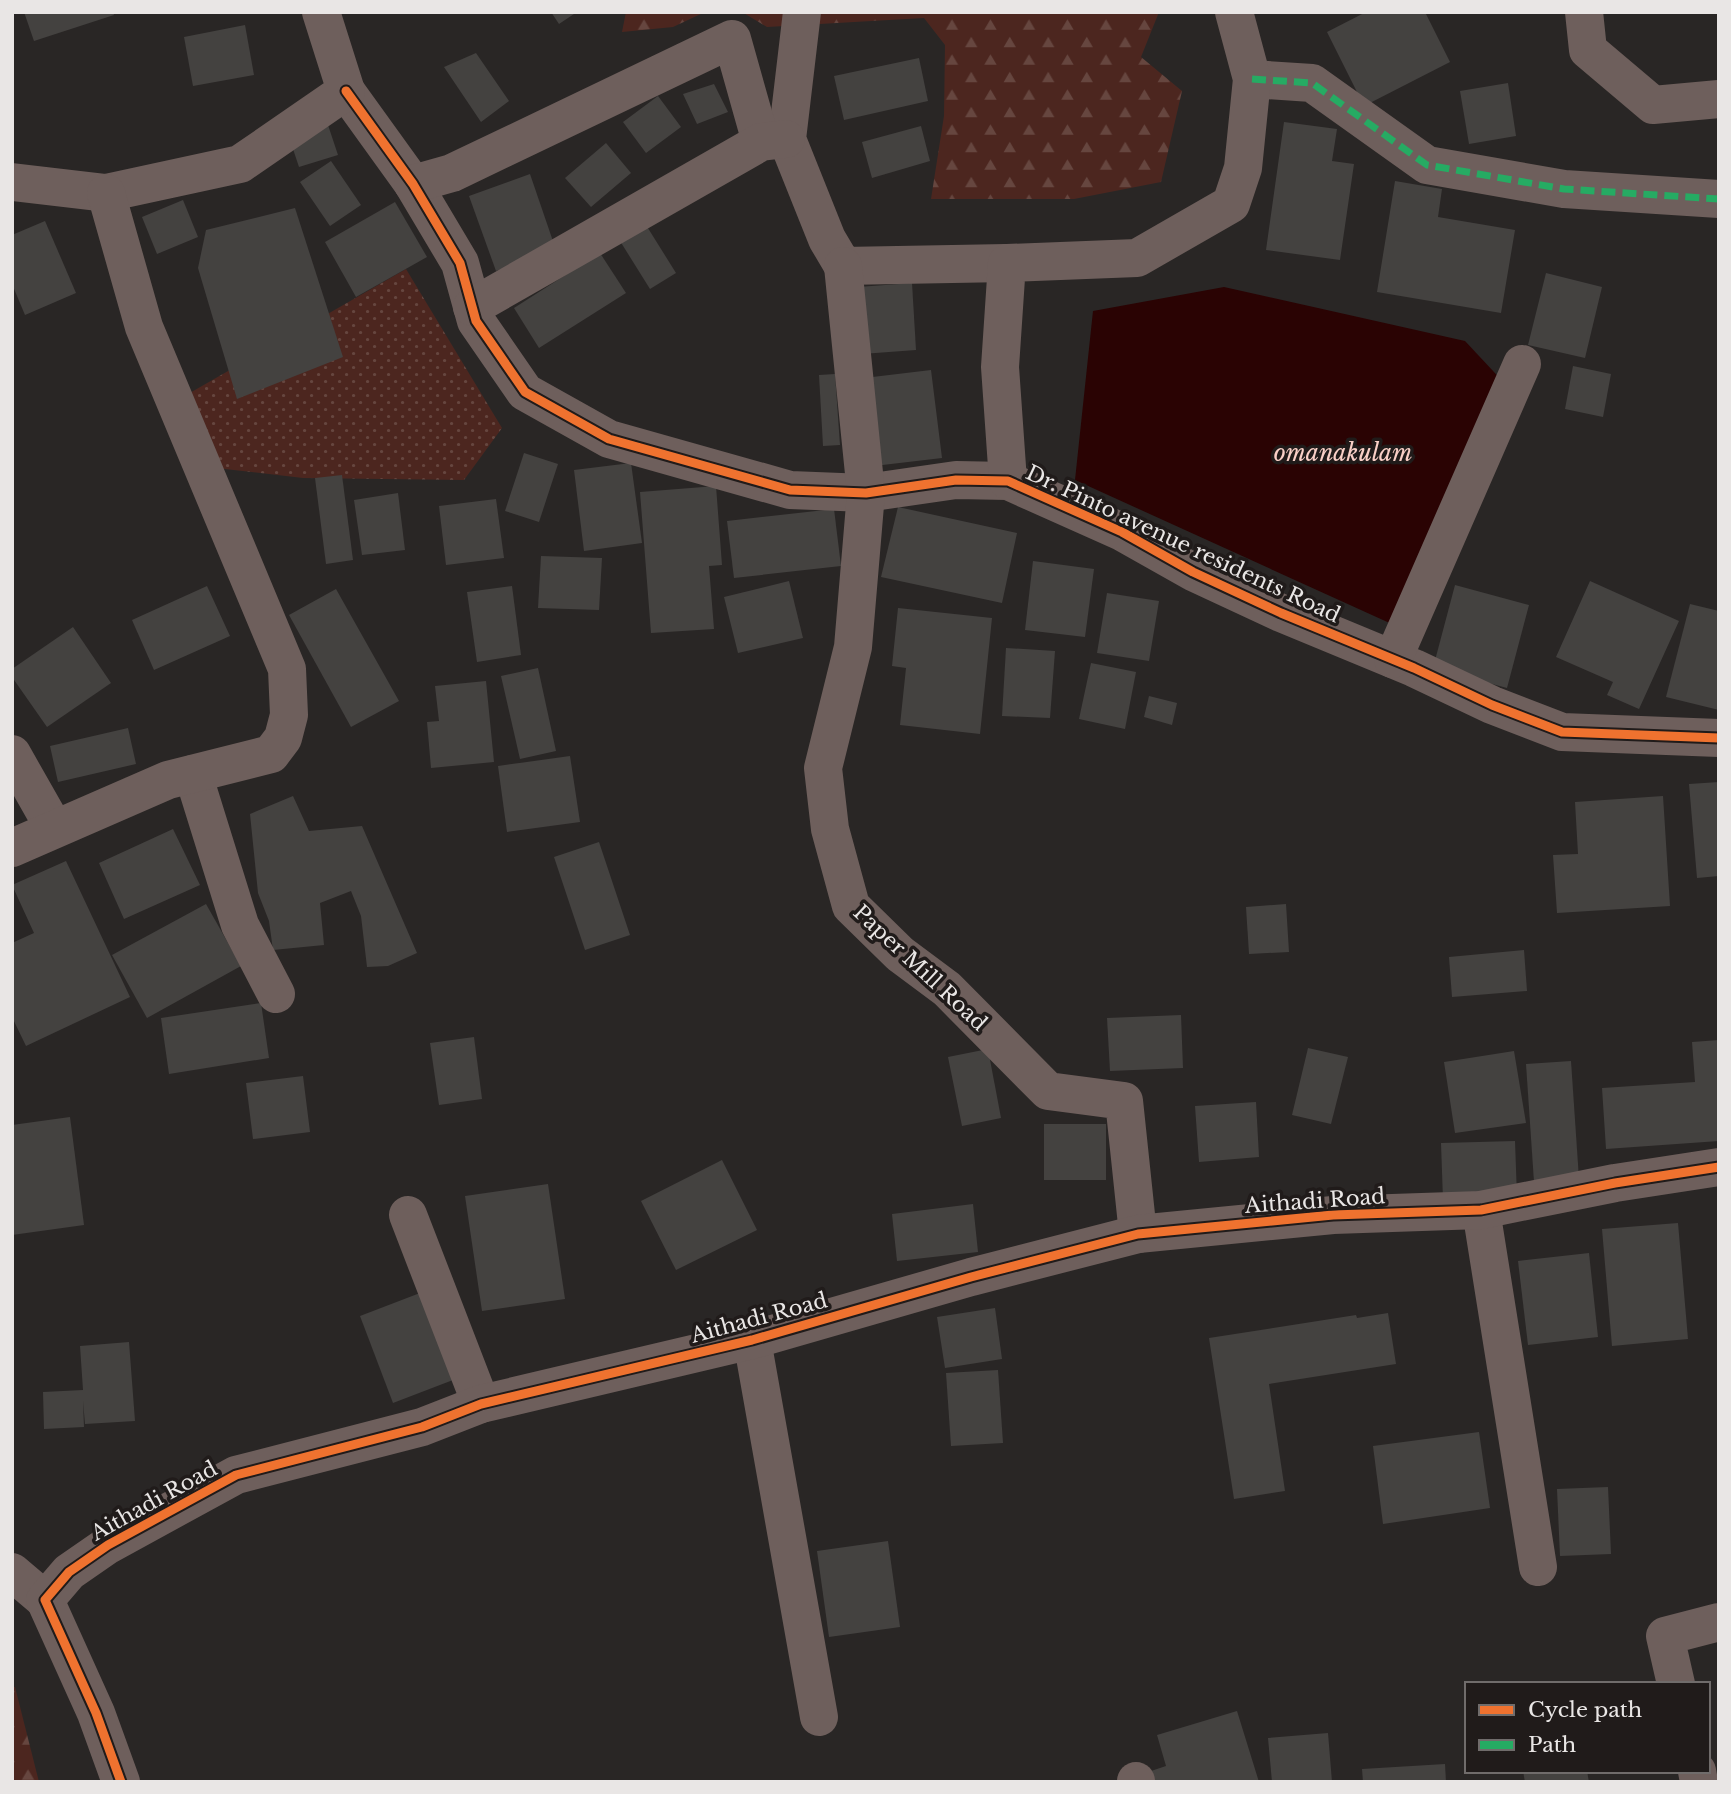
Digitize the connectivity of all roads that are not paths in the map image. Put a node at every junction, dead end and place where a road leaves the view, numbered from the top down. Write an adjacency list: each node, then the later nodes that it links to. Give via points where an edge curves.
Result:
1 (321, 12): 6 (street, Dr. Pinto avenue residents Road)
2 (802, 12): 8 (street)
3 (1234, 12): 5 (street)
4 (1584, 12): 7 (street, via 1588,50 1653,105)
5 (1252, 79): 12 (street, via 1312,83 1427,165 1564,189); 13 (street, via 1242,168 1231,204 1137,258)
6 (346, 91): 10 (street, Dr. Pinto avenue residents Road); 11 (street, via 240,164)
7 (1719, 99)
8 (774, 141): 10 (street, via 732,39 452,173); 14 (street); 15 (street)
9 (12, 182): 11 (street)
10 (413, 184): 15 (street, Dr. Pinto avenue residents Road, via 460,263)
11 (106, 193): 22 (street, via 144,327 287,669 289,715 283,738 271,754)
12 (1719, 199)
13 (1007, 262): 14 (street); 17 (street, via 1000,367)
14 (843, 266): 18 (street)
15 (472, 307): 18 (street, Dr. Pinto avenue residents Road, via 476,321 525,391 610,439 790,490)
16 (1522, 364): 19 (street)
17 (1008, 481): 18 (street, Dr. Pinto avenue residents Road, via 956,480); 19 (street, Dr. Pinto avenue residents Road, via 1122,532 1256,602)
18 (866, 493): 29 (street, Paper Mill Road, via 853,647 823,768 830,829 851,906 900,954 947,989 1048,1091 1124,1101)
19 (1392, 659): 20 (street, Dr. Pinto avenue residents Road, via 1562,732)
20 (1719, 738)
21 (12, 754): 23 (street)
22 (193, 774): 23 (street); 25 (street, via 240,925)
23 (54, 828): 24 (street)
24 (12, 848)
25 (276, 994)
26 (1719, 1167): 27 (street, Aithadi Road)
27 (1481, 1210): 29 (street, Aithadi Road, via 1333,1215); 32 (street)
28 (408, 1215): 31 (street)
29 (1138, 1234): 30 (street, Aithadi Road)
30 (752, 1340): 31 (street, Aithadi Road); 37 (street)
31 (481, 1404): 34 (street, Aithadi Road, via 422,1427 236,1475 107,1545 69,1572)
32 (1538, 1567)
33 (12, 1572): 34 (street)
34 (45, 1600): 38 (street, via 96,1713)
35 (1719, 1622): 36 (street, via 1665,1636)
36 (1676, 1682)
37 (819, 1717)
38 (121, 1782)

